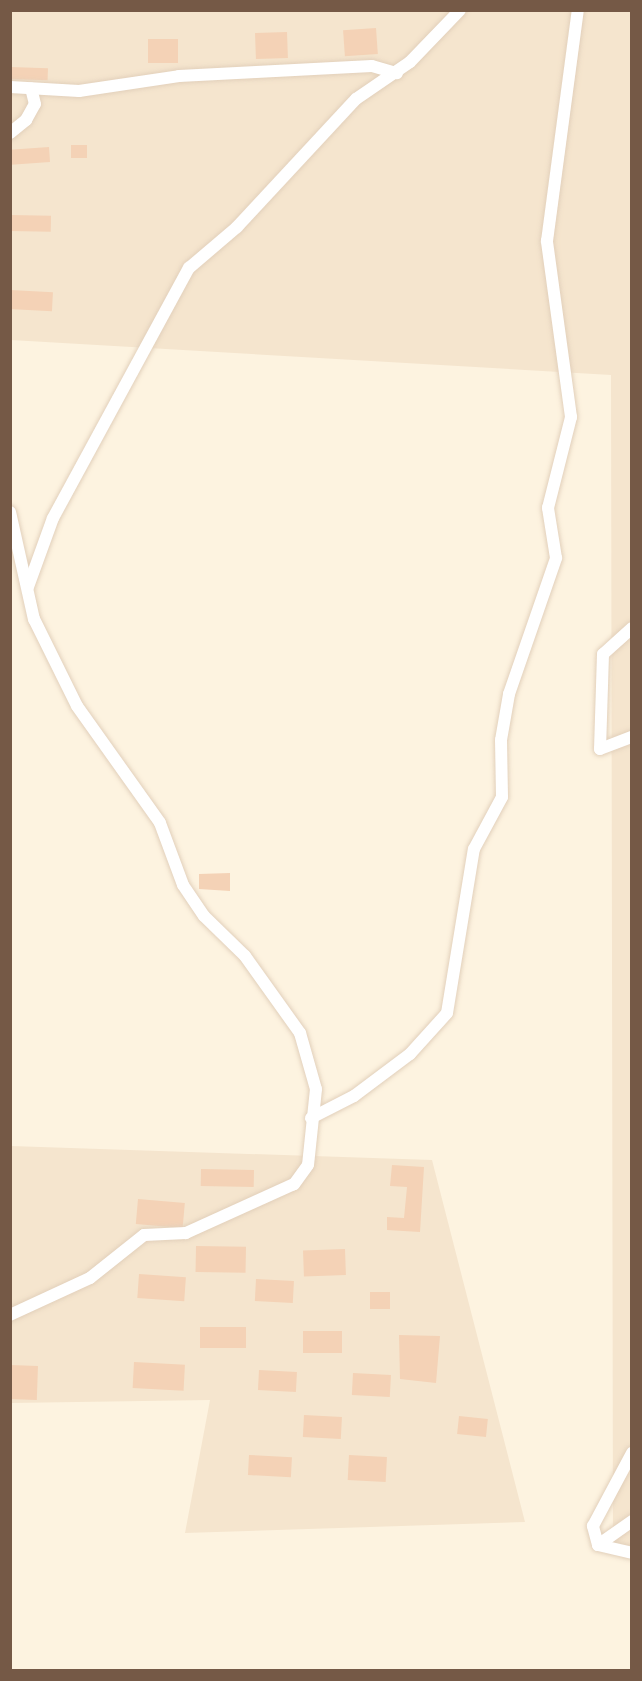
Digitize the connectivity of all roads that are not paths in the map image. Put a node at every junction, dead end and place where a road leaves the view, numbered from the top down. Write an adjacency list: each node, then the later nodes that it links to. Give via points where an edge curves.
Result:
1 (460, 10): 3 (street)
2 (578, 10): 11 (street, via 547,241 571,417 548,508 556,558 509,694 501,740 502,797 474,849 447,1013 410,1054 354,1096)
3 (397, 73): 5 (street, via 372,66 179,76 80,90); 8 (street, via 372,85 237,227 189,268 53,518)
4 (10, 87): 5 (street)
5 (31, 88): 6 (street, via 35,104 26,120)
6 (10, 133)
7 (10, 512): 8 (street)
8 (26, 592): 11 (street, via 34,619 77,706 160,823 183,885 204,916 245,956 300,1033 316,1089)
9 (632, 628): 10 (street, via 603,654 600,749)
10 (632, 737)
11 (311, 1118): 12 (street, via 308,1165 294,1184 186,1233 144,1235 90,1278)
12 (10, 1315)
13 (632, 1453): 15 (street, via 593,1526)
14 (632, 1521): 15 (street)
15 (598, 1545): 16 (street)
16 (632, 1552)

